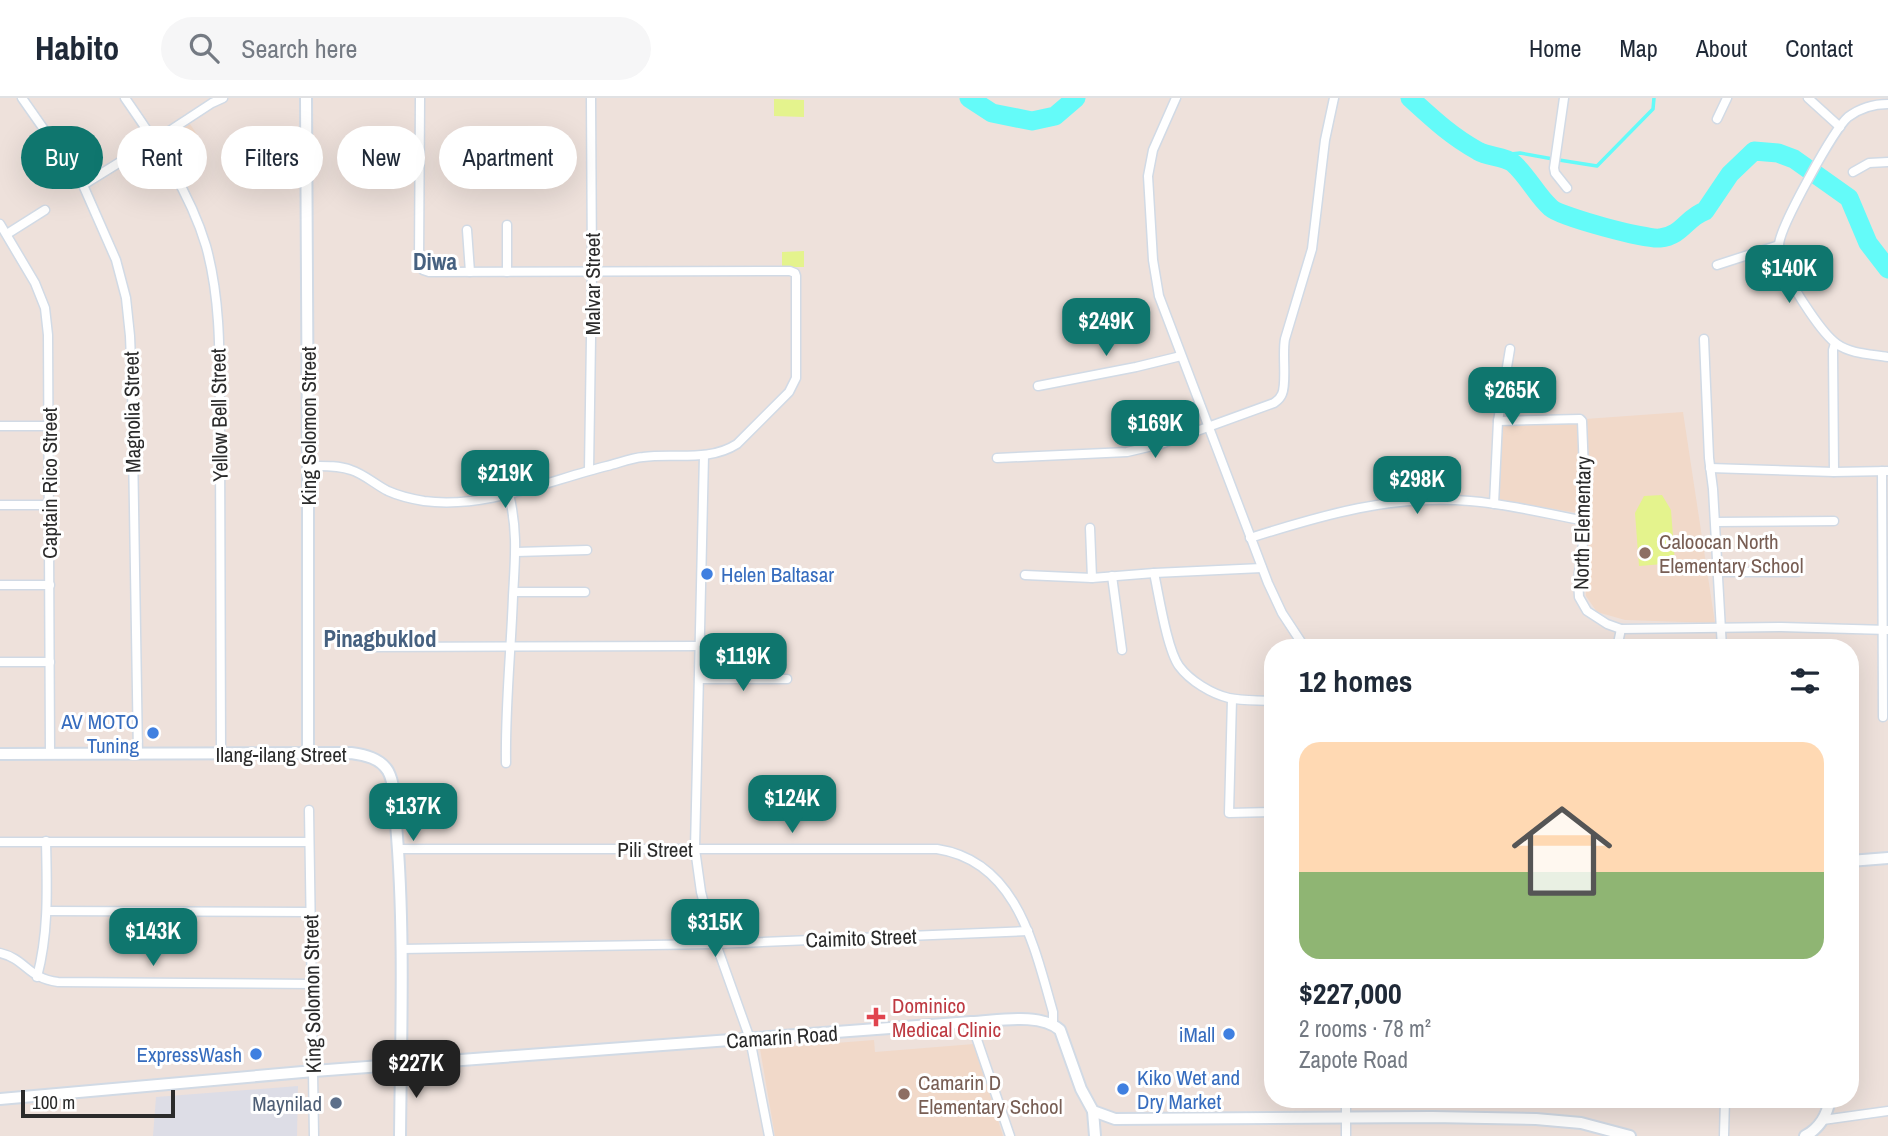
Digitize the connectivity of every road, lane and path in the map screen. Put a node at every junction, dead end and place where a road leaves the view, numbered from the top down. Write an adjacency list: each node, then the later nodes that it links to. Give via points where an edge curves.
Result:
1 (22, 98): 14 (street, Magnolia Street)
2 (125, 98): 15 (street, Yellow Bell Street)
3 (223, 98): 16 (street)
4 (306, 98): 45 (main road, King Solomon Street)
5 (420, 98): 30 (street, via 419,263 429,272)
6 (591, 98): 32 (street, Malvar Street)
7 (1176, 98): 36 (street, via 1153,150 1148,176 1155,278)
8 (1334, 98): 42 (street, via 1312,249 1284,339 1283,392 1274,403)
9 (1564, 98): 20 (street, via 1554,168)
10 (1727, 98): 13 (street)
11 (1808, 98): 17 (street)
12 (1888, 104): 17 (street, via 1859,110)
13 (1717, 119)
14 (42, 126)
15 (144, 126)
16 (177, 126)
17 (1840, 127): 28 (street, via 1787,219)
18 (1888, 162): 19 (street, via 1869,163)
19 (1853, 172)
20 (1567, 188)
21 (85, 189): 91 (street, Magnolia Street, via 116,260 130,326)
22 (182, 189): 92 (street, Yellow Bell Street, via 206,247 218,319)
23 (44, 210): 27 (street)
24 (0, 224): 27 (street, Captain Rico Street)
25 (507, 225): 31 (street)
26 (467, 230): 30 (street)
27 (7, 234): 41 (street, Captain Rico Street, via 45,308)
28 (1779, 245): 29 (street); 34 (street, via 1786,273)
29 (1717, 265)
30 (470, 272): 31 (street)
31 (507, 272): 32 (street)
32 (592, 272): 43 (street, via 795,273 797,360 793,386 737,444); 47 (street, Malvar Street)
33 (1704, 340): 46 (street)
34 (1835, 343): 37 (street); 49 (street)
35 (1510, 349): 39 (street)
36 (1181, 356): 38 (street); 42 (street)
37 (1888, 357)
38 (1038, 386)
39 (1498, 421): 51 (street); 54 (street, North Elementary, via 1582,421)
40 (0, 425): 41 (street)
41 (49, 426): 53 (street, Captain Rico Street)
42 (1209, 427): 44 (street, via 1127,452); 58 (street)
43 (704, 455): 47 (street, via 640,457); 79 (street)
44 (997, 458)
45 (309, 466): 50 (street, via 353,470 390,492 425,501 461,502); 93 (main road, King Solomon Street)
46 (1710, 468): 49 (street); 56 (street)
47 (589, 470): 50 (street)
48 (1885, 471): 49 (street); 74 (street)
49 (1834, 472)
50 (509, 495): 60 (street)
51 (1494, 504): 54 (street); 58 (street, via 1446,500 1361,507)
52 (0, 505): 53 (street)
53 (50, 505): 69 (street, Captain Rico Street)
54 (1586, 521): 72 (street, North Elementary, via 1578,597 1596,618)
55 (1834, 521): 56 (street)
56 (1716, 522): 62 (street)
57 (1090, 528): 67 (street)
58 (1250, 538): 61 (street)
59 (587, 550): 60 (street)
60 (516, 552): 70 (street)
61 (1262, 568): 64 (street); 75 (street)
62 (1718, 572): 63 (street); 73 (street)
63 (1797, 572)
64 (1154, 573): 66 (street); 86 (street, via 1180,667 1193,680)
65 (1025, 575): 67 (street)
66 (1112, 576): 67 (street); 81 (street)
67 (1092, 578)
68 (0, 585): 69 (street)
69 (50, 585): 83 (street, Captain Rico Street)
70 (514, 592): 71 (street); 78 (street)
71 (585, 592)
72 (1621, 629): 73 (street, North Elementary); 76 (street)
73 (1721, 629): 74 (street, North Elementary); 77 (street)
74 (1886, 630): 88 (street)
75 (1299, 639)
76 (1619, 639)
77 (1722, 639)
78 (512, 646): 79 (street); 80 (street); 94 (street)
79 (700, 646): 84 (street)
80 (372, 647)
81 (1122, 650)
82 (0, 662): 83 (street)
83 (50, 662): 90 (street, Captain Rico Street)
84 (699, 679): 85 (street); 101 (street)
85 (787, 679)
86 (1232, 699): 87 (street); 96 (street, via 1228,813)
87 (1264, 701)
88 (1884, 716)
89 (0, 754): 90 (main road, Ilang-ilang Street)
90 (50, 754): 91 (main road, Ilang-ilang Street)
91 (138, 754): 92 (main road, Ilang-ilang Street)
92 (221, 754): 93 (main road, Ilang-ilang Street)
93 (307, 754): 100 (main road, Ilang-ilang Street, via 363,754 382,765 393,789)
94 (506, 763)
95 (309, 810): 99 (street, King Solomon Street)
96 (1264, 812)
97 (46, 841): 98 (street); 99 (street); 104 (street)
98 (0, 842)
99 (310, 842): 105 (street, King Solomon Street)
100 (398, 849): 101 (street, Pili Street); 108 (main road, Ilang-ilang Street)
101 (695, 849): 106 (street, Pili Street, via 954,852 997,879); 107 (street)
102 (1888, 858): 103 (main road)
103 (1859, 860)
104 (47, 911): 105 (street); 110 (street)
105 (310, 912): 111 (street, King Solomon Street)
106 (1028, 931): 107 (street, Caimito Street); 113 (street, Pili Street)
107 (716, 944): 108 (street, Caimito Street); 114 (street)
108 (401, 949): 115 (main road, Ilang-ilang Street)
109 (0, 953): 110 (street, via 18,960)
110 (37, 976): 111 (street, via 58,982)
111 (312, 984): 116 (street, King Solomon Street)
112 (971, 1022): 113 (main road, Camarin Road, via 1037,1019); 114 (main road, Camarin Road); 128 (street)
113 (1054, 1024): 121 (main road)
114 (750, 1039): 115 (main road, Camarin Road); 127 (street)
115 (401, 1064): 116 (main road, Camarin Road); 126 (main road, Ilang-ilang Street)
116 (314, 1071): 117 (main road, Camarin Road); 125 (street, King Solomon Street)
117 (0, 1099)
118 (1346, 1108): 123 (street)
119 (1725, 1108): 132 (street)
120 (1828, 1108): 124 (main road)
121 (1093, 1111): 123 (main road, via 1115,1119); 129 (main road)
122 (1888, 1111): 124 (street)
123 (1346, 1117): 130 (street); 131 (main road, via 1556,1120)
124 (1823, 1120): 133 (main road)
125 (314, 1136)
126 (400, 1136)
127 (769, 1136)
128 (1010, 1136)
129 (1095, 1136)
130 (1346, 1136)
131 (1630, 1136)
132 (1724, 1136)
133 (1805, 1136)

